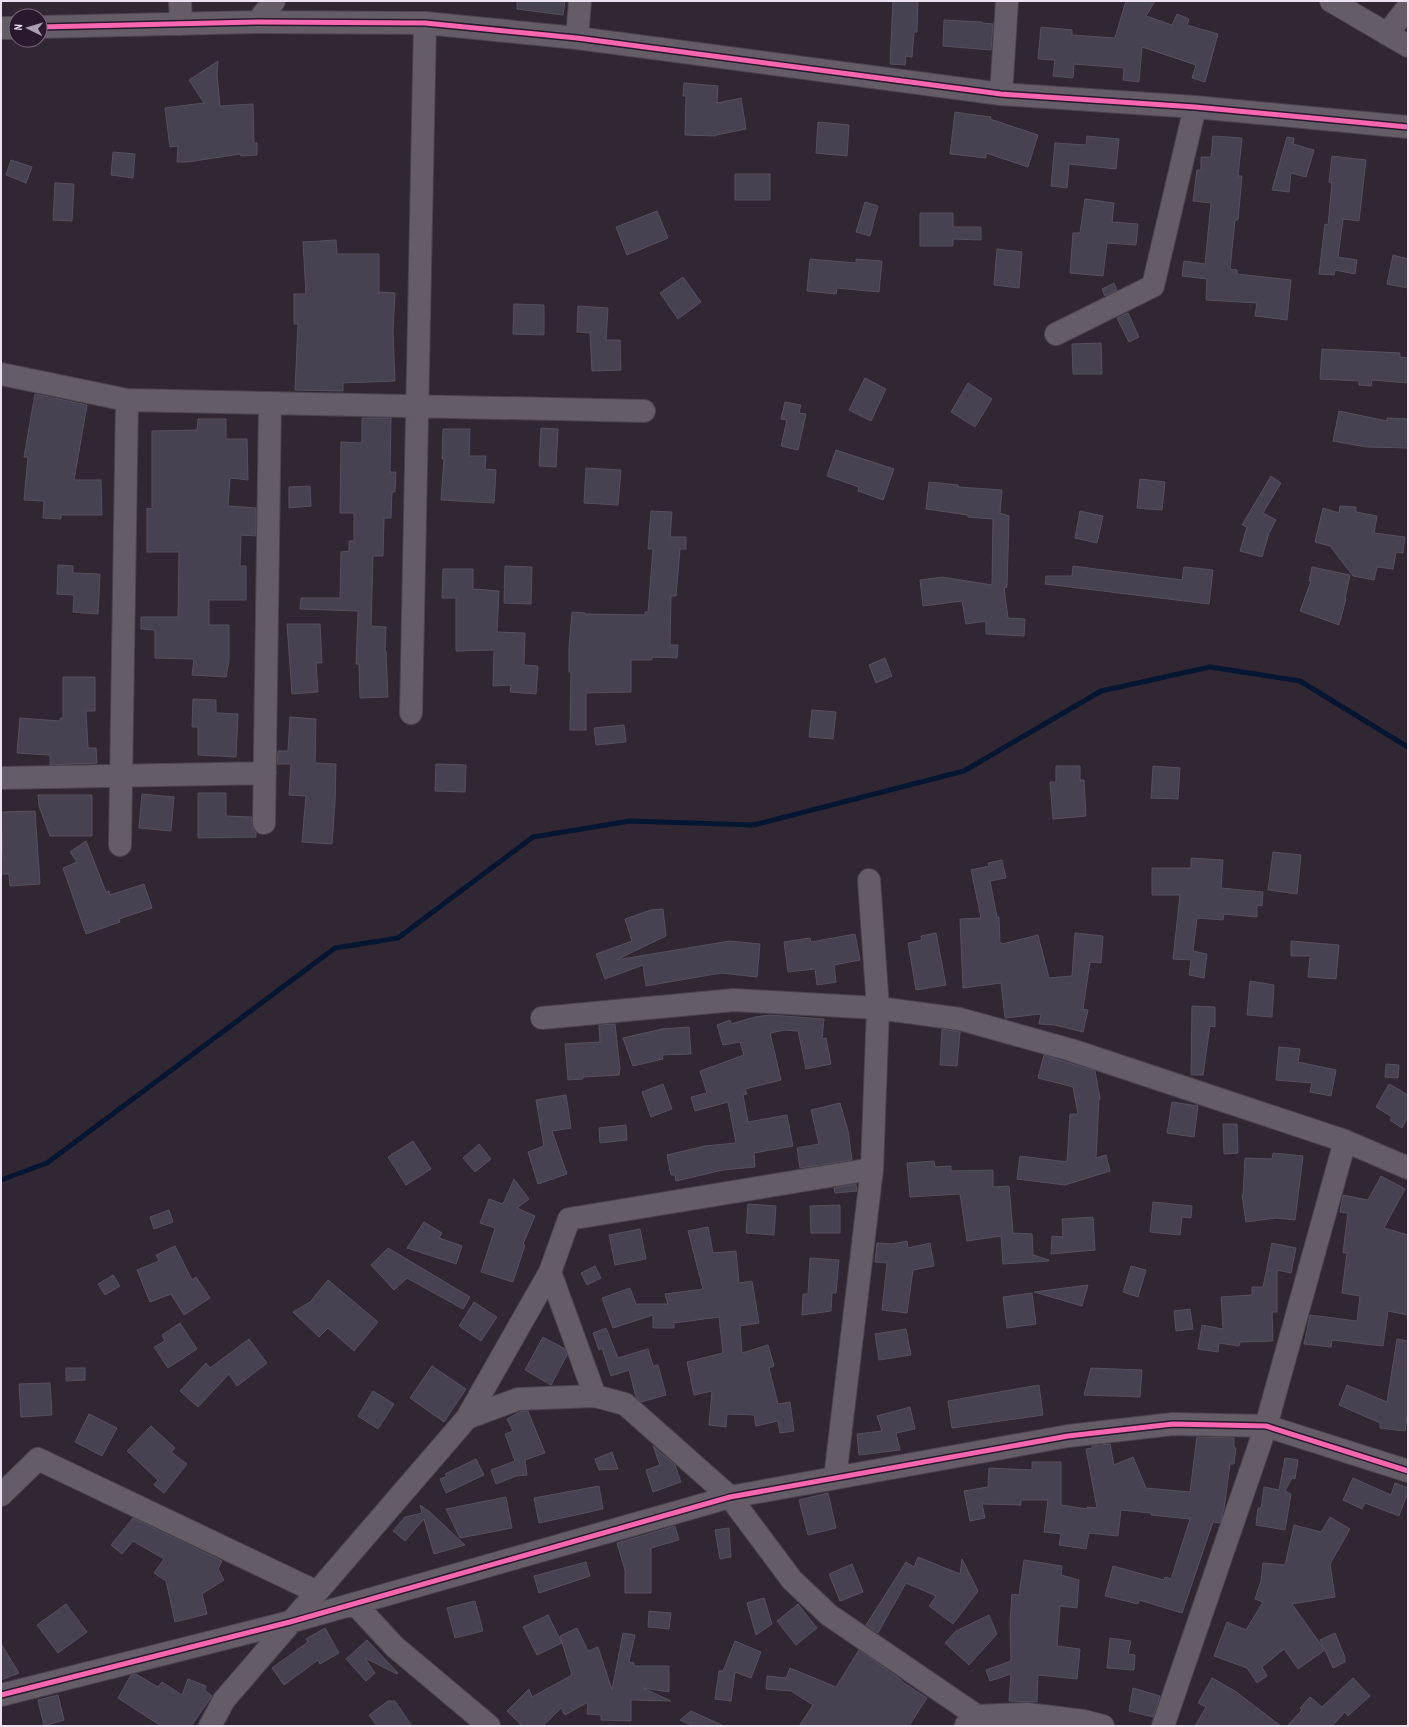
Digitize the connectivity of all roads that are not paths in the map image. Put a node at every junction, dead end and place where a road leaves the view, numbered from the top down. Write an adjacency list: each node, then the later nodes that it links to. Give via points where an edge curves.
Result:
1 (180, 1): 9 (street)
2 (274, 1): 7 (street)
3 (580, 1): 12 (street)
4 (1007, 1): 14 (street)
5 (1331, 1): 11 (street)
6 (1408, 7): 11 (street)
7 (257, 22): 8 (street); 9 (street)
8 (425, 23): 12 (street); 21 (street)
9 (181, 24): 10 (street)
10 (48, 27)
11 (1387, 34): 13 (street)
12 (577, 38): 14 (street)
13 (1408, 46)
14 (1000, 94): 15 (street)
15 (1195, 107): 16 (street); 17 (street, via 1154,286)
16 (1408, 127)
17 (1056, 334)
18 (1, 374): 19 (street)
19 (127, 400): 20 (street); 25 (street)
20 (270, 403): 21 (street); 24 (street)
21 (417, 406): 22 (street); 23 (street)
22 (644, 411)
23 (411, 713)
24 (265, 773): 25 (street); 27 (street)
25 (121, 776): 26 (street); 28 (street)
26 (1, 778)
27 (264, 823)
28 (120, 845)
29 (869, 880): 30 (street)
30 (878, 1008): 31 (street, via 734,1000); 32 (street, via 960,1019 1071,1050); 34 (street)
31 (542, 1018)
32 (1345, 1141): 33 (street); 38 (street)
33 (1408, 1168)
34 (872, 1169): 35 (street, via 569,1219); 40 (street)
35 (550, 1272): 36 (street); 37 (street)
36 (596, 1396): 37 (street, via 518,1399); 42 (street, via 625,1404)
37 (467, 1418): 43 (street)
38 (1266, 1426): 39 (street); 40 (street, via 1173,1424 1068,1436); 51 (street)
39 (1408, 1471)
40 (835, 1478): 42 (street)
41 (1, 1495): 43 (street, via 38,1459)
42 (730, 1497): 44 (street); 47 (street, via 792,1580 829,1615)
43 (317, 1592): 45 (street)
44 (355, 1604): 45 (street); 49 (street, via 395,1647)
45 (290, 1622): 46 (street); 48 (street, via 224,1700)
46 (1, 1695)
47 (971, 1721): 50 (street, via 1027,1714 1084,1721)
48 (210, 1726)
49 (489, 1726)
50 (1102, 1726)
51 (1163, 1726)

